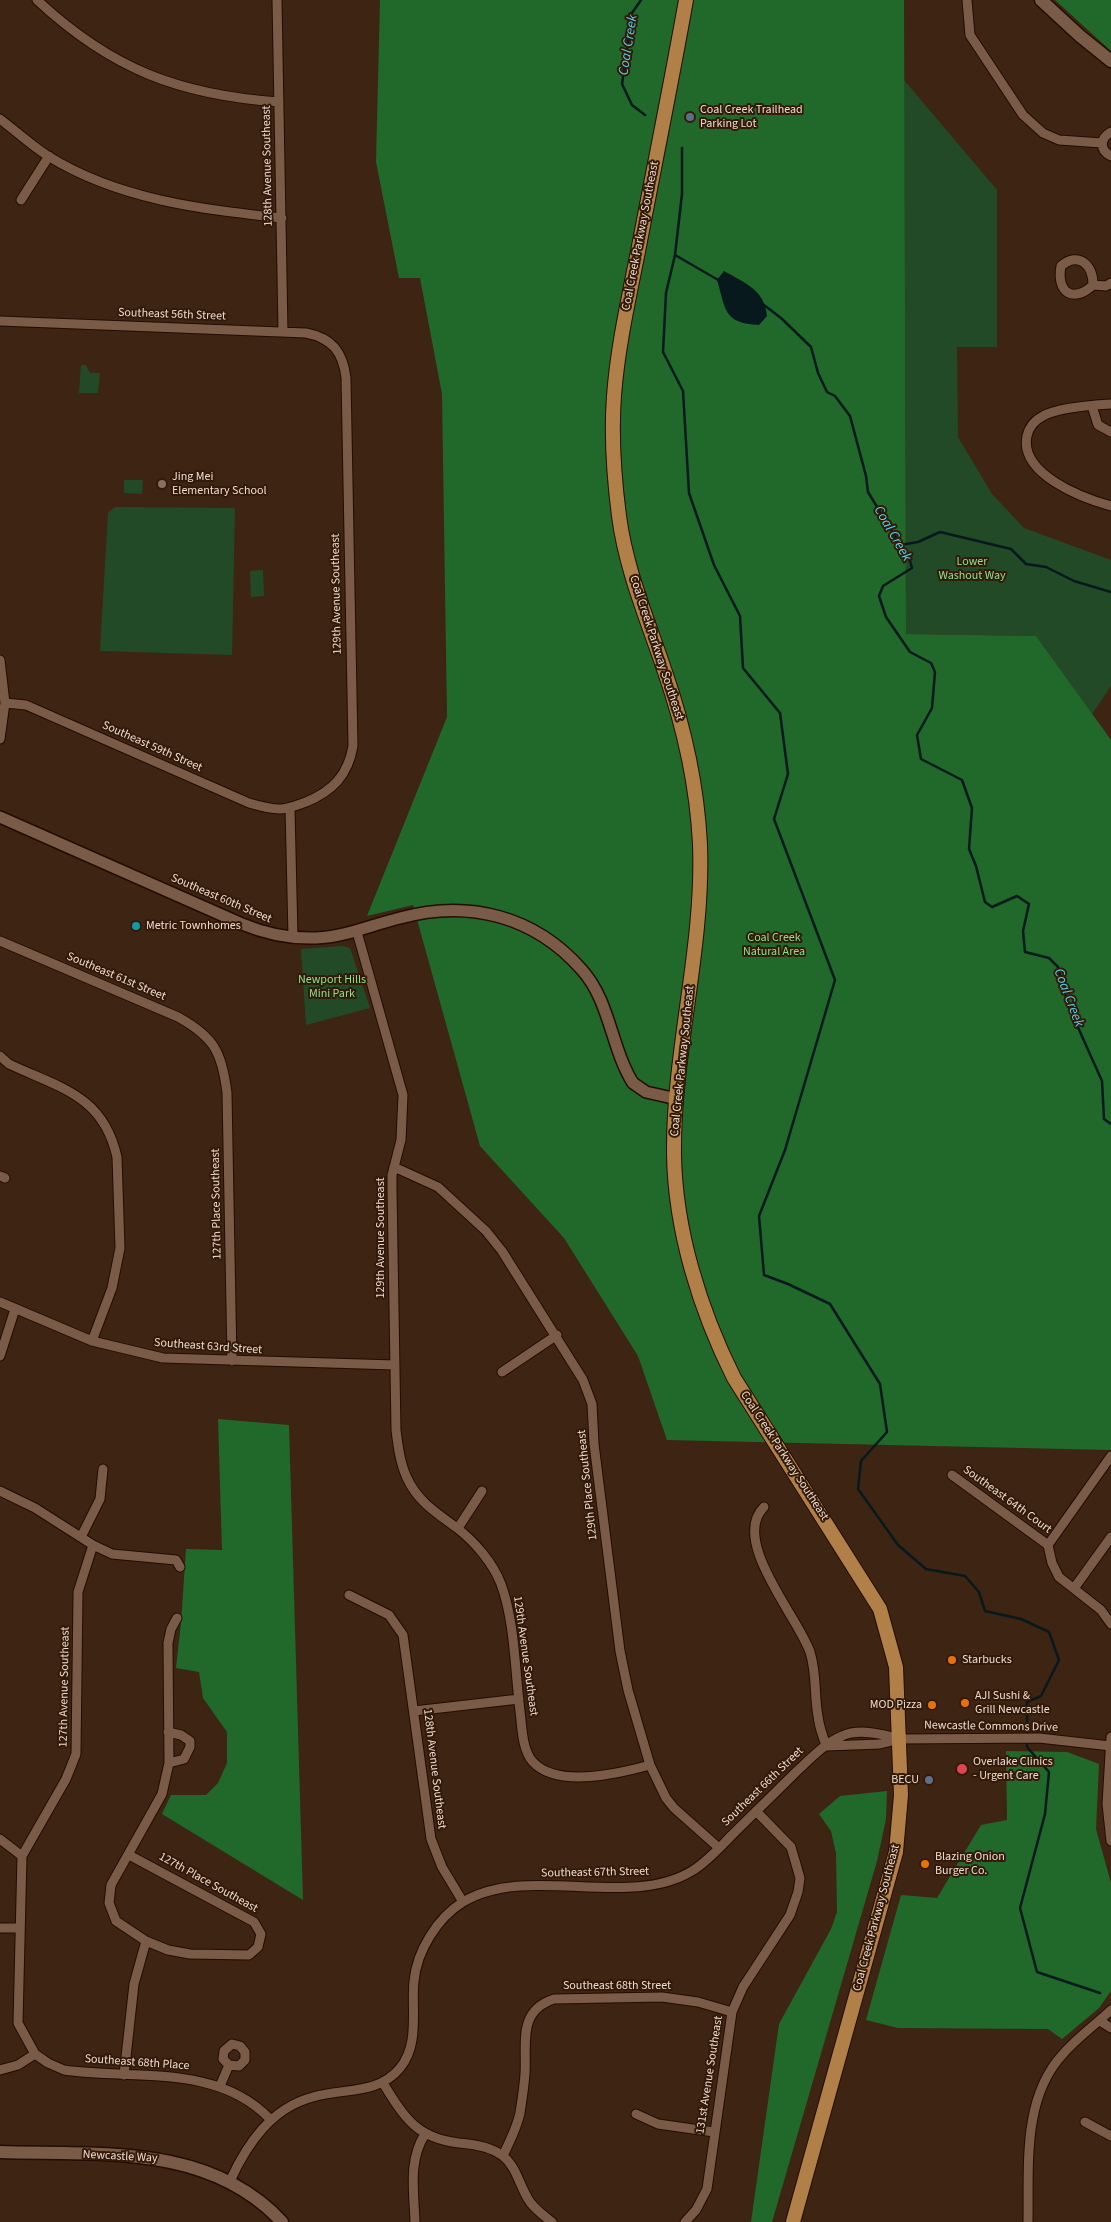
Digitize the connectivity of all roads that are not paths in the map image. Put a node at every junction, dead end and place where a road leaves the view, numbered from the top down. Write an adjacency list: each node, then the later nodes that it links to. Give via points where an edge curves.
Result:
1 (37, 0): 7 (street, via 72,32 145,74 214,96)
2 (277, 0): 7 (street, 128th Avenue Southeast)
3 (686, 0): 34 (main road, Coal Creek Parkway Southeast, via 617,366 613,442 619,521 640,602 677,710 697,812 700,844 698,921)
4 (967, 0): 10 (street, via 970,35 1022,116 1043,133 1059,140)
5 (1042, 0): 6 (main road)
6 (1111, 61)
7 (279, 102): 14 (street, 128th Avenue Southeast)
8 (0, 119): 11 (street)
9 (1111, 132): 10 (street)
10 (1102, 143): 12 (street, via 1104,151)
11 (49, 156): 13 (street); 14 (street, via 107,184 140,195 215,211)
12 (1111, 156)
13 (21, 200)
14 (282, 218): 18 (street, 128th Avenue Southeast)
15 (1111, 282): 16 (street, via 1106,286)
16 (1093, 285): 16 (street, via 1093,277 1084,262 1068,260 1061,266 1059,276 1066,292 1074,295 1085,293)
17 (0, 321): 18 (street, Southeast 56th Street)
18 (283, 331): 19 (street, Southeast 56th Street, via 316,334)
19 (338, 349): 27 (street, 129th Avenue Southeast, via 346,378 353,746 346,770 331,789)
20 (1111, 404): 21 (street)
21 (1092, 406): 22 (street, via 1098,425); 23 (street, via 1042,416 1028,430 1027,450 1031,461 1043,474 1073,492)
22 (1111, 432)
23 (1111, 506)
24 (0, 660): 25 (street)
25 (6, 703): 26 (street); 27 (street, Southeast 59th Street, via 26,705 249,803)
26 (0, 739)
27 (290, 808): 30 (street)
28 (0, 817): 30 (street, Southeast 60th Street, via 242,924 262,932)
29 (356, 932): 30 (street, Southeast 60th Street, via 316,938); 34 (street, Southeast 60th Street, via 416,914 452,910 495,915 524,925 571,959 592,984 633,1083 646,1092); 35 (street, 129th Avenue Southeast, via 403,1095 401,1140)
30 (293, 937)
31 (1, 944): 32 (street, Southeast 61st Street, via 178,1017)
32 (216, 1047): 41 (street, 127th Place Southeast, via 227,1093)
33 (1, 1057): 39 (street, via 80,1098 103,1119 110,1131 117,1156 120,1248 112,1288)
34 (677, 1099): 63 (main road, Coal Creek Parkway Southeast, via 676,1180 687,1250 705,1311 734,1378 880,1610 896,1667)
35 (394, 1167): 38 (street, 129th Place Southeast, via 438,1187 486,1231); 42 (street, 129th Avenue Southeast)
36 (0, 1302): 37 (street, Southeast 63rd Street)
37 (15, 1309): 39 (street, Southeast 63rd Street); 40 (street)
38 (557, 1335): 43 (street); 67 (street, 129th Place Southeast, via 583,1380 592,1404 594,1444 622,1666)
39 (92, 1340): 41 (street, Southeast 63rd Street, via 163,1358)
40 (0, 1356)
41 (232, 1361): 42 (street, Southeast 63rd Street)
42 (395, 1365): 50 (street, 129th Avenue Southeast, via 396,1430 407,1478 432,1511)
43 (502, 1372)
44 (1111, 1456): 54 (street)
45 (103, 1469): 51 (street, via 100,1499)
46 (952, 1475): 54 (street, Southeast 64th Court)
47 (0, 1491): 51 (street, via 36,1508)
48 (482, 1491): 50 (street)
49 (764, 1508): 65 (street, via 754,1529 761,1562 801,1630 810,1652 816,1683 817,1715)
50 (458, 1528): 60 (street, 129th Avenue Southeast, via 484,1555 501,1583 508,1610)
51 (81, 1537): 53 (street)
52 (1111, 1537): 56 (street)
53 (93, 1545): 55 (street, via 122,1556 176,1560); 73 (street, 127th Avenue Southeast, via 78,1592 76,1754 66,1779)
54 (1048, 1545): 56 (street, via 1059,1577)
55 (180, 1567)
56 (1075, 1587): 59 (street, via 1101,1610)
57 (349, 1595): 61 (street, 128th Avenue Southeast, via 378,1608 395,1621 403,1635)
58 (177, 1618): 62 (street, 127th Place Southeast, via 170,1629 168,1644)
59 (1111, 1624)
60 (519, 1699): 61 (street); 67 (street, 129th Avenue Southeast, via 526,1745 534,1762 541,1768 561,1774 604,1776)
61 (414, 1711): 74 (street, 128th Avenue Southeast, via 431,1840 442,1867)
62 (168, 1732): 66 (street, 127th Place Southeast); 66 (street, via 182,1734 190,1742 184,1759)
63 (900, 1738): 64 (street, Newcastle Commons Drive, via 1038,1738); 65 (street, via 880,1744); 65 (street, Southeast 66th Street, via 880,1733 843,1735); 101 (main road, Coal Creek Parkway Southeast, via 900,1811 896,1852)
64 (1111, 1743): 70 (street, via 1107,1804)
65 (826, 1746): 68 (street, Southeast 66th Street)
66 (169, 1763): 72 (street, 127th Place Southeast, via 162,1794)
67 (650, 1765): 71 (street, 129th Place Southeast, via 674,1808)
68 (756, 1811): 71 (street, Southeast 66th Street); 79 (street, 131st Avenue Southeast, via 791,1847 800,1878 790,1915 743,1987)
69 (0, 1839): 73 (street)
70 (1111, 1841)
71 (719, 1848): 74 (street, Southeast 67th Street, via 692,1872 658,1884 518,1887 486,1893)
72 (129, 1855): 77 (street, 127th Place Southeast, via 111,1885 109,1903 116,1921); 77 (street, 127th Place Southeast, via 248,1918 261,1934 260,1941 249,1955 184,1953)
73 (22, 1856): 76 (street, 127th Avenue Southeast)
74 (463, 1902): 86 (street, via 439,1924 423,1949 414,1979 409,2052 402,2066)
75 (0, 1928): 76 (street)
76 (20, 1928): 82 (street, 127th Avenue Southeast, via 18,2023)
77 (146, 1941): 85 (street, via 134,1984)
78 (1111, 2010): 80 (street)
79 (732, 2012): 91 (street, 131st Avenue Southeast); 95 (street, Southeast 68th Street, via 698,2002 662,1997 554,1999 544,2002 536,2008 525,2035 525,2074 520,2112)
80 (1100, 2021): 81 (street); 102 (street, via 1062,2055 1044,2081 1036,2103 1030,2146)
81 (1111, 2028)
82 (35, 2054): 84 (street, via 18,2065); 85 (street, Southeast 68th Place, via 64,2070)
83 (229, 2066): 87 (street)
84 (0, 2070)
85 (124, 2075): 87 (street, Southeast 68th Place, via 192,2079)
86 (383, 2083): 89 (street, via 361,2090 312,2097); 92 (street, via 410,2123)
87 (220, 2086): 89 (street, Southeast 68th Place, via 248,2101)
88 (636, 2114): 91 (street, via 658,2124)
89 (270, 2119): 96 (street, via 246,2150)
90 (1085, 2122): 93 (street)
91 (714, 2132): 97 (street, 131st Avenue Southeast, via 707,2189)
92 (425, 2134): 95 (street, via 483,2147); 99 (street, via 416,2148 414,2161)
93 (1111, 2136)
94 (0, 2152): 96 (main road, Newcastle Way, via 157,2158 196,2167)
95 (503, 2156): 100 (street, via 529,2201)
96 (230, 2180): 98 (main road, Newcastle Way, via 254,2196)
97 (686, 2221)
98 (282, 2222)
99 (415, 2222)
100 (552, 2222)
101 (793, 2222)
102 (1028, 2222)

